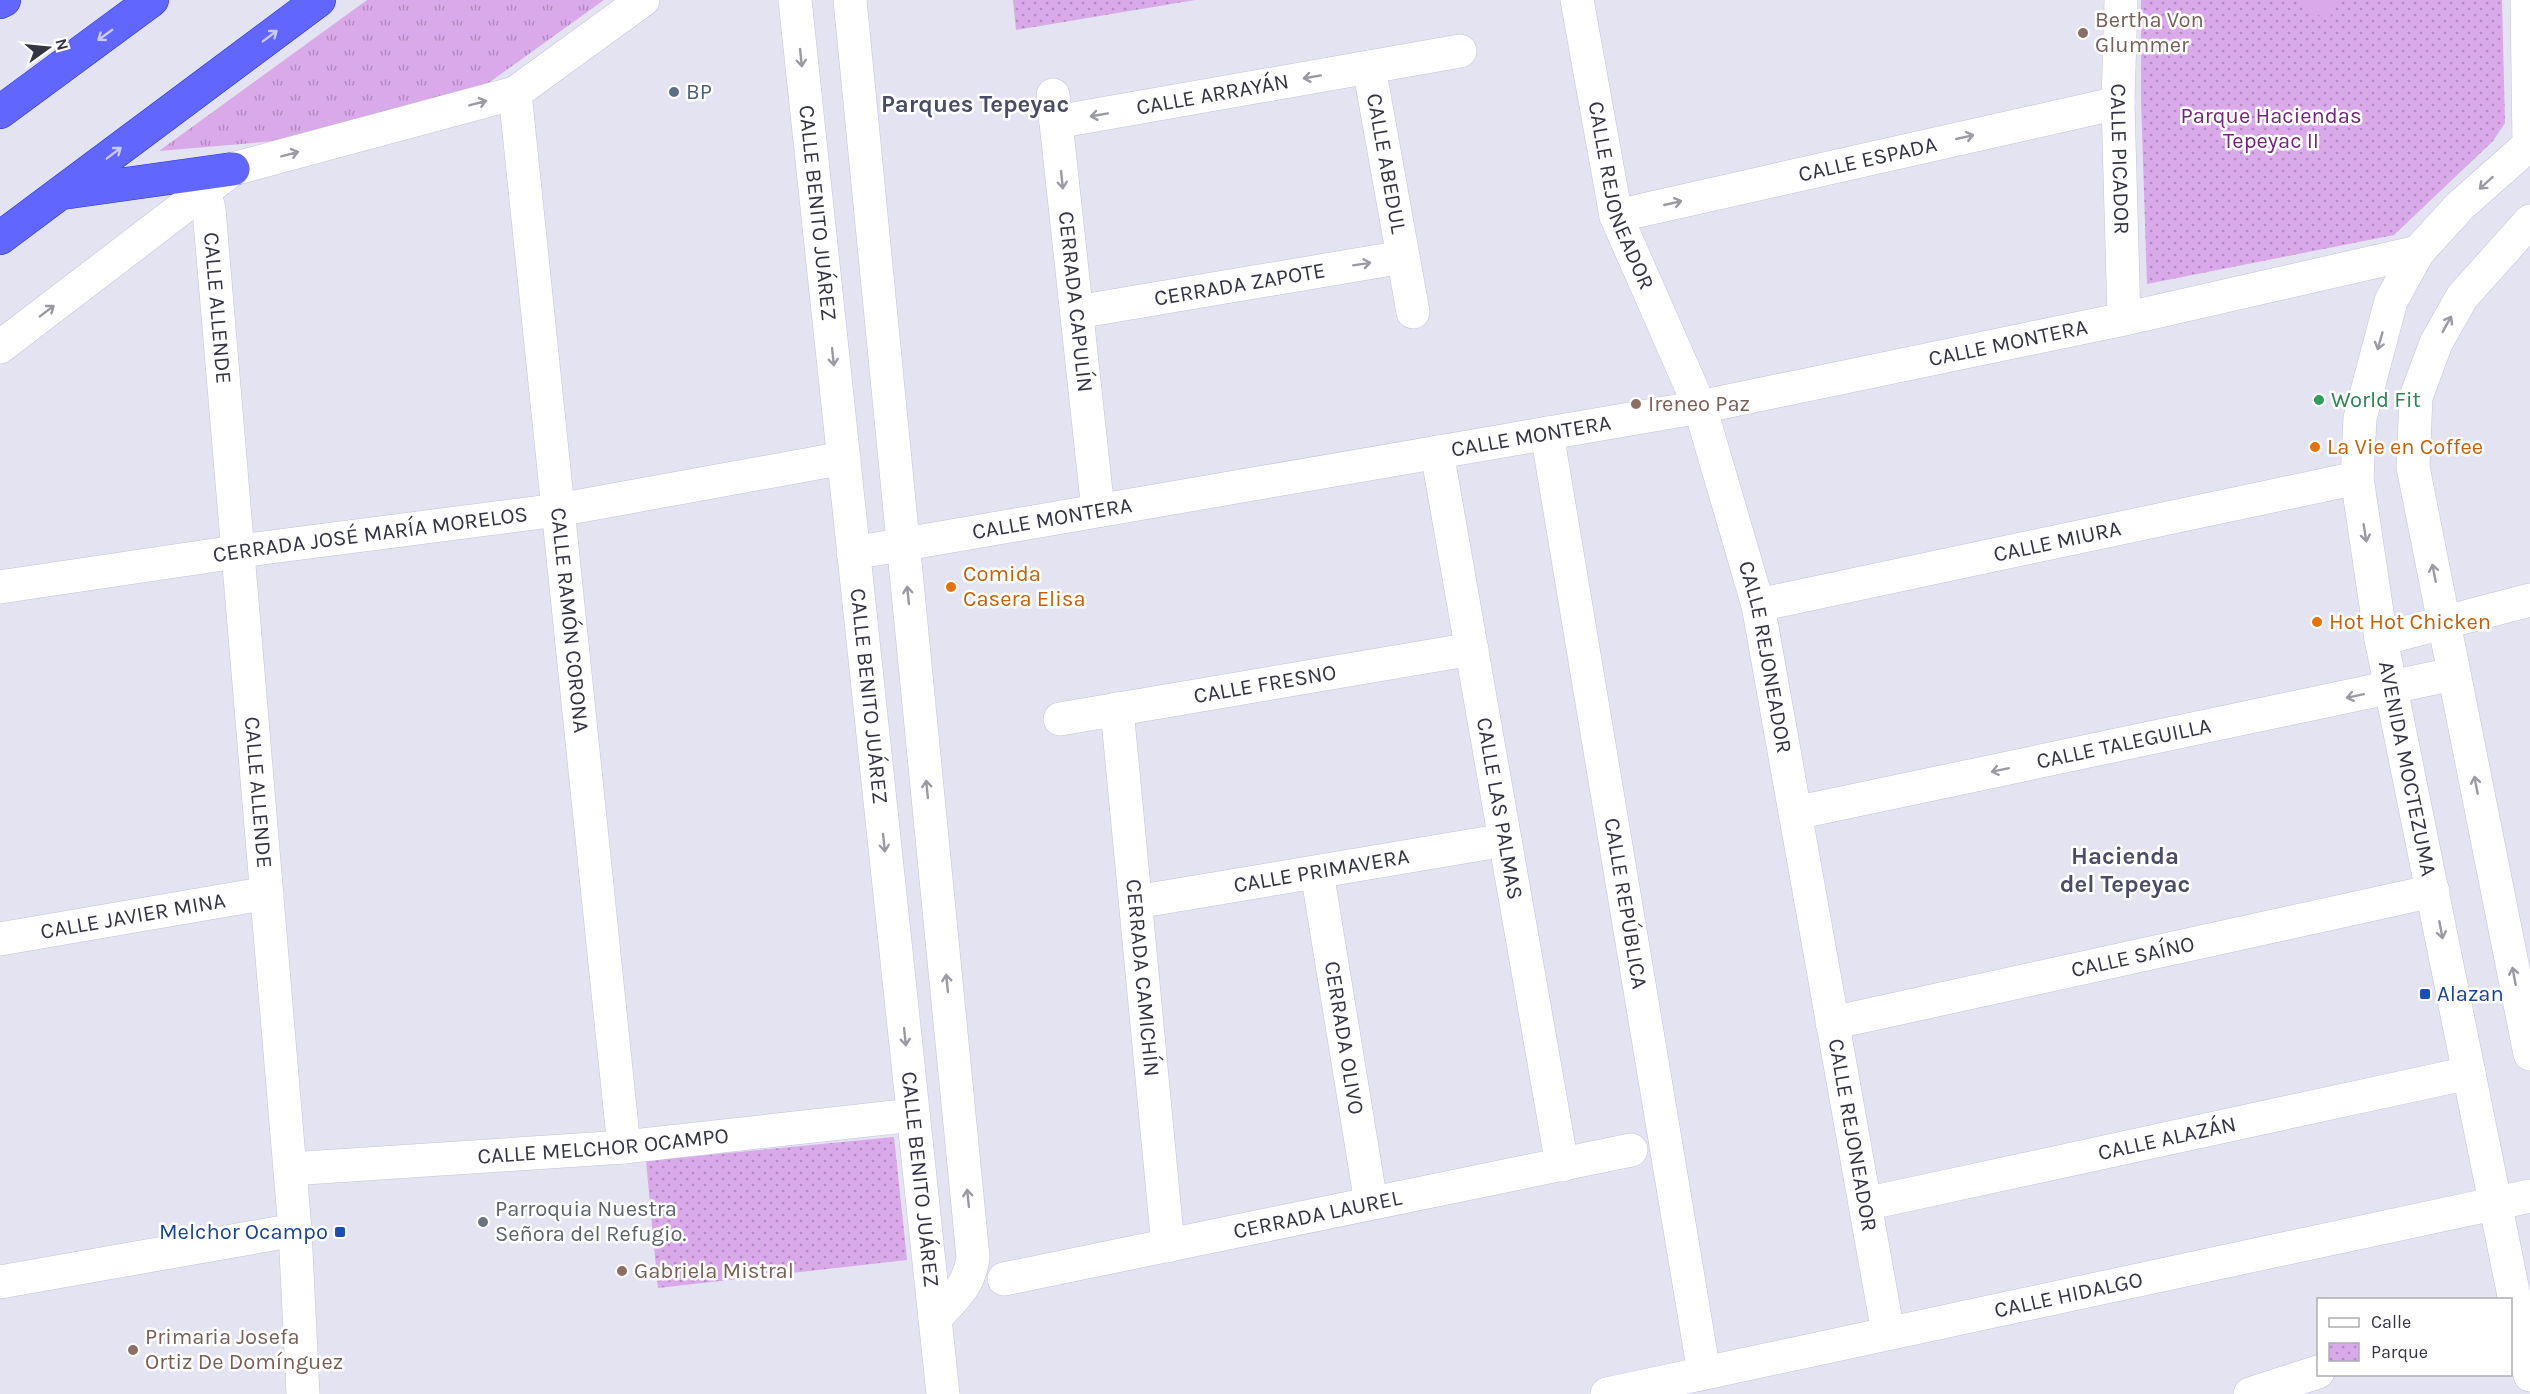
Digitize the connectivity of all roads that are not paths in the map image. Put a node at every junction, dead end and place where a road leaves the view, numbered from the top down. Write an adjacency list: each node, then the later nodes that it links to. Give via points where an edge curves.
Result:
1 (152, 0): 14 (highway, one-way to 14)
2 (319, 0): 18 (highway, one-way to 2)
3 (643, 0): 11 (street)
4 (795, 0): 31 (street, CALLE BENITO JUÁREZ, one-way to 31)
5 (850, 0): 35 (street, CALLE BENITO JUÁREZ)
6 (2121, 0): 12 (street, CALLE PICADOR)
7 (2527, 0): 15 (street)
8 (1583, 1): 19 (street, CALLE REJONEADOR)
9 (1460, 51): 10 (street, CALLE ARRAYÁN)
10 (1370, 67): 13 (street, CALLE ARRAYÁN, one-way to 13); 23 (street, CALLE ABEDUL)
11 (515, 93): 16 (street, one-way to 11); 33 (street, CALLE RAMÓN CORONA)
12 (2118, 103): 19 (street, CALLE ESPADA, one-way to 12); 26 (street, CALLE PICADOR)
13 (1054, 109): 24 (street, CERRADA CAPULÍN, one-way to 24)
14 (0, 112)
15 (2529, 144): 22 (street, AVENIDA MOCTEZUMA, one-way to 22, via 2460,206)
16 (233, 169): 17 (street); 18 (highway)
17 (204, 191): 27 (street, one-way to 17); 36 (street, CALLE ALLENDE, via 209,209)
18 (60, 193): 21 (highway)
19 (1616, 216): 28 (street, CALLE REJONEADOR)
20 (2530, 221): 41 (street, one-way to 20, via 2413,467 2416,397 2436,343 2462,297)
21 (0, 238)
22 (2418, 252): 26 (street, CALLE MONTERA); 32 (street, AVENIDA MOCTEZUMA, one-way to 32, via 2391,301 2375,359 2360,418)
23 (1403, 257): 24 (street, CERRADA ZAPOTE, one-way to 23); 25 (street, CALLE ABEDUL)
24 (1077, 312): 34 (street, CERRADA CAPULÍN)
25 (1413, 312)
26 (2124, 319): 28 (street, CALLE MONTERA)
27 (0, 346)
28 (1700, 407): 29 (street, CALLE MONTERA); 40 (street, CALLE REJONEADOR)
29 (1547, 433): 30 (street, CALLE MONTERA); 73 (street, CALLE REPÚBLICA)
30 (1437, 452): 34 (street, CALLE MONTERA); 43 (street, CALLE LAS PALMAS)
31 (844, 458): 33 (street, CERRADA JOSÉ MARÍA MORELOS); 37 (street, CALLE BENITO JUÁREZ)
32 (2357, 478): 40 (street, CALLE MIURA); 42 (street, AVENIDA MOCTEZUMA, one-way to 42)
33 (558, 510): 36 (street, CERRADA JOSÉ MARÍA MORELOS); 59 (street, CALLE RAMÓN CORONA)
34 (1098, 510): 35 (street, CALLE MONTERA)
35 (903, 544): 37 (street, CALLE MONTERA); 71 (street, CALLE BENITO JUÁREZ, one-way to 35, via 961,1291 971,1274 973,1257)
36 (238, 552): 38 (street, CERRADA JOSÉ MARÍA MORELOS); 52 (street, CALLE ALLENDE)
37 (854, 553): 58 (street, CALLE BENITO JUÁREZ, one-way to 58)
38 (0, 586)
39 (2530, 600): 41 (street)
40 (1758, 605): 48 (street, CALLE REJONEADOR)
41 (2444, 624): 42 (street); 44 (street)
42 (2381, 639): 45 (street, AVENIDA MOCTEZUMA)
43 (1472, 649): 46 (street, CALLE FRESNO); 49 (street, CALLE LAS PALMAS)
44 (2453, 674): 45 (street, CALLE TALEGUILLA); 56 (street, one-way to 44)
45 (2391, 688): 48 (street, CALLE TALEGUILLA, one-way to 48); 51 (street, AVENIDA MOCTEZUMA)
46 (1117, 709): 47 (street, CALLE FRESNO); 53 (street, CERRADA CAMICHÍN)
47 (1060, 719)
48 (1795, 813): 55 (street, CALLE REJONEADOR)
49 (1505, 840): 50 (street, CALLE PRIMAVERA); 61 (street, CALLE LAS PALMAS)
50 (1317, 872): 53 (street, CALLE PRIMAVERA); 64 (street, CERRADA OLIVO)
51 (2433, 891): 55 (street, CALLE SAÍNO); 57 (street, AVENIDA MOCTEZUMA, one-way to 57)
52 (267, 893): 54 (street, CALLE JAVIER MINA); 62 (street, CALLE ALLENDE)
53 (1136, 902): 68 (street, CERRADA CAMICHÍN)
54 (0, 939)
55 (1832, 1023): 65 (street, CALLE REJONEADOR)
56 (2530, 1054)
57 (2469, 1073): 65 (street, CALLE ALAZÁN); 66 (street, AVENIDA MOCTEZUMA)
58 (913, 1115): 59 (street, CALLE MELCHOR OCAMPO); 71 (street, CALLE BENITO JUÁREZ)
59 (624, 1147): 62 (street, CALLE MELCHOR OCAMPO)
60 (1631, 1150): 61 (street, CERRADA LAUREL)
61 (1562, 1165): 64 (street, CERRADA LAUREL)
62 (290, 1169): 67 (street, CALLE ALLENDE)
63 (2530, 1196): 66 (street, CALLE HIDALGO)
64 (1371, 1203): 68 (street, CERRADA LAUREL)
65 (1865, 1203): 72 (street, CALLE REJONEADOR)
66 (2496, 1204): 72 (street, CALLE HIDALGO); 75 (street, AVENIDA MOCTEZUMA)
67 (296, 1230): 70 (street); 76 (street, CALLE ALLENDE)
68 (1168, 1245): 69 (street, CERRADA LAUREL)
69 (1004, 1279)
70 (0, 1282)
71 (935, 1318): 77 (street, CALLE BENITO JUÁREZ)
72 (1888, 1333): 73 (street, CALLE HIDALGO)
73 (1704, 1373): 78 (street, CALLE HIDALGO)
74 (2317, 1373): 79 (street)
75 (2530, 1375)
76 (303, 1394)
77 (943, 1394)
78 (1607, 1394)
79 (2250, 1394)

